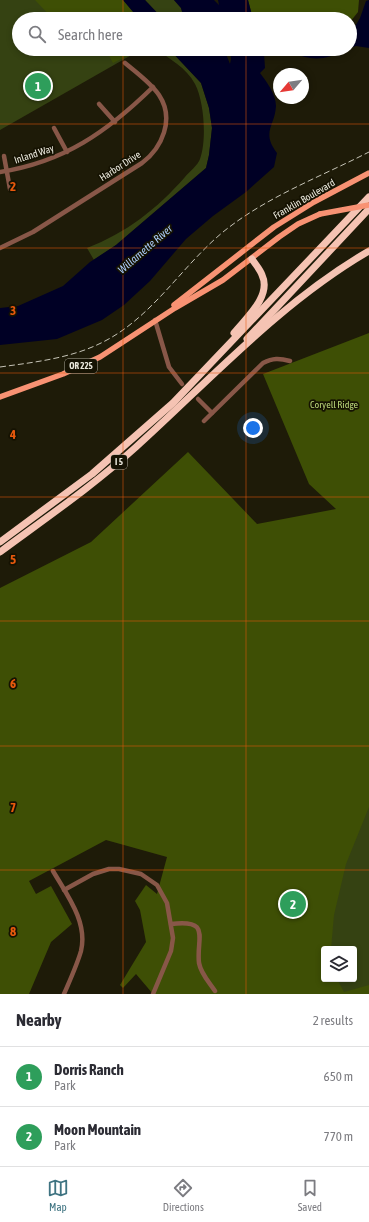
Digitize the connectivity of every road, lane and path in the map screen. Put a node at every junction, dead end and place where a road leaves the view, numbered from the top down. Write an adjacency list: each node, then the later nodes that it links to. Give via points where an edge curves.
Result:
1 (126, 63): 2 (street, Harbor Drive)
2 (152, 87): 4 (street, Inland Way); 16 (street, Harbor Drive, via 164,106 166,129 150,157 33,232)
3 (99, 104): 4 (street)
4 (115, 122): 6 (street, Inland Way)
5 (54, 128): 6 (street, Inland Way)
6 (67, 152): 8 (street, Inland Way, via 37,165)
7 (4, 156): 8 (street, Inland Way)
8 (7, 171): 9 (street, Inland Way); 11 (street, Inland Way)
9 (0, 172)
10 (369, 173): 15 (main road, Franklin Boulevard, via 314,202)
11 (10, 189)
12 (369, 197): 22 (highway, I 5)
13 (369, 205): 18 (main road, OR 225, bridge, via 320,214 298,224)
14 (369, 209): 20 (highway, I 5)
15 (251, 244): 18 (main road, via 249,253); 19 (main road, Franklin Boulevard)
16 (0, 248)
17 (369, 250): 20 (highway, via 316,287)
18 (252, 259): 19 (main road, Franklin Boulevard / OR 225, via 223,280); 22 (highway, via 263,275 264,292 261,299)
19 (155, 320): 23 (street, via 169,367); 24 (main road, Franklin Boulevard / OR 225, via 121,344 84,365)
20 (228, 360): 29 (highway, I 5, via 167,419 100,478)
21 (290, 361): 26 (street, via 280,358 263,363)
22 (194, 382): 28 (highway, I 5, via 92,474)
23 (182, 384)
24 (0, 397)
25 (198, 399): 26 (street)
26 (212, 413): 27 (street)
27 (204, 421)
28 (0, 542)
29 (0, 552)
30 (53, 871): 31 (street)
31 (64, 890): 32 (street, via 101,871 130,871 157,885 168,903); 34 (street, via 79,918 82,938 81,951)
32 (171, 924): 33 (street, via 189,923 199,931 200,968); 35 (street, via 173,944)
33 (215, 991)
34 (64, 994)
35 (153, 994)

